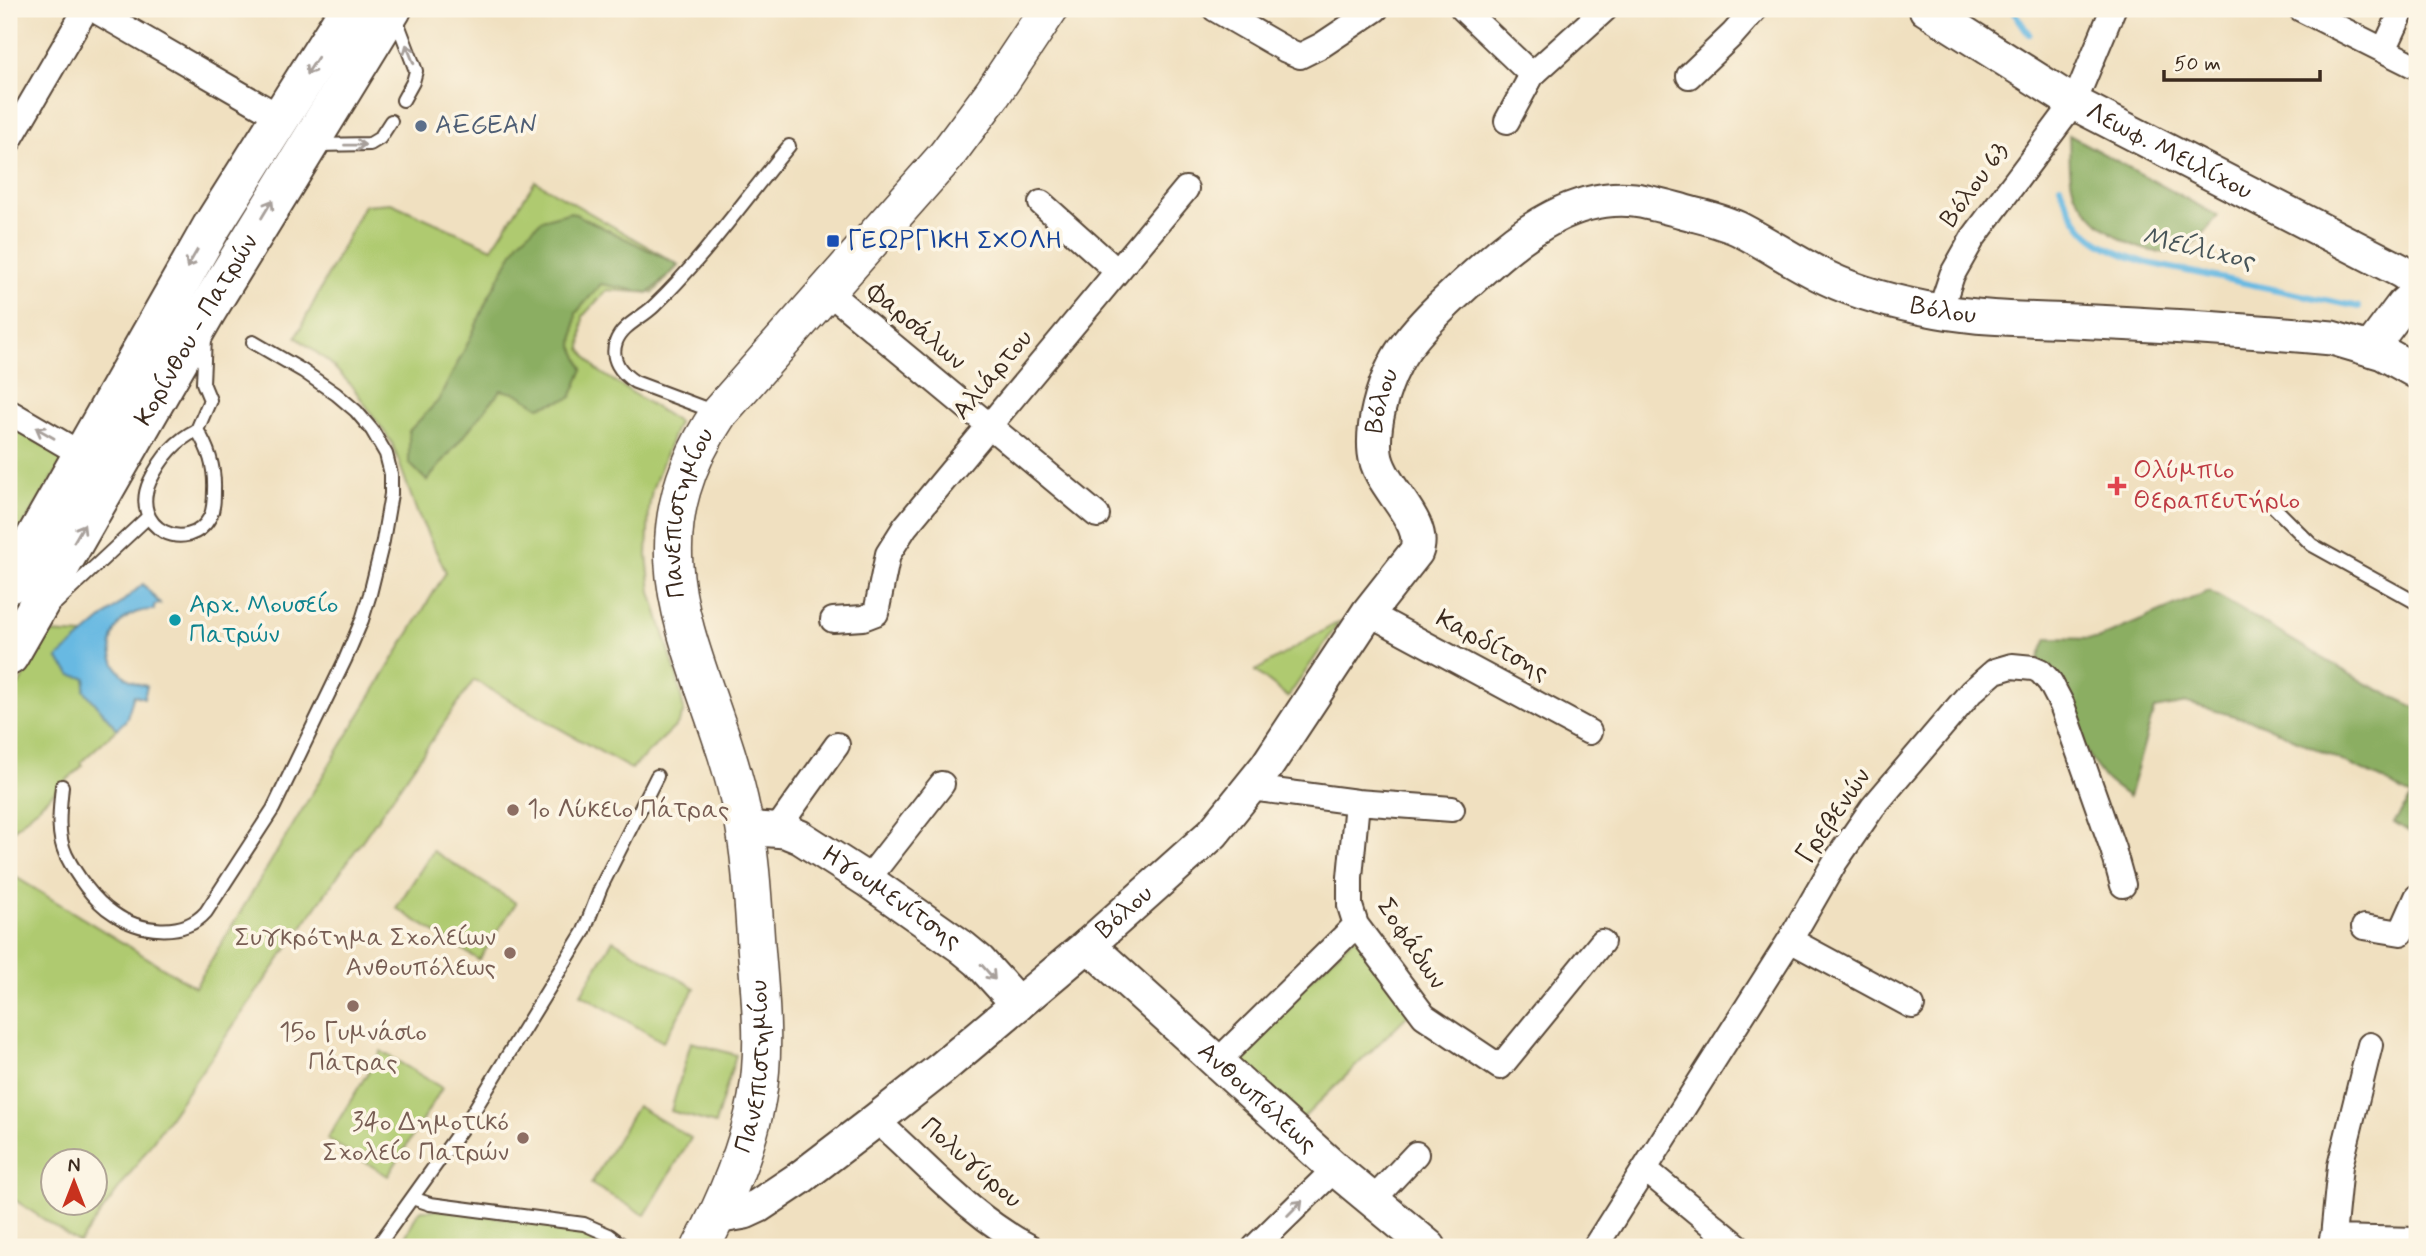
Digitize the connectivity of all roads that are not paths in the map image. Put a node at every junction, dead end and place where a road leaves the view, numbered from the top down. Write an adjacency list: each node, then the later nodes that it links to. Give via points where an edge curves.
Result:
1 (86, 9): 24 (street)
2 (93, 9): 21 (street)
3 (349, 9): 21 (highway, Κορίνθου - Πατρών, one-way to 21)
4 (392, 9): 19 (lane, one-way to 4, via 416,71); 25 (highway, Κορίνθου - Πατρών)
5 (1049, 9): 31 (main road, Πανεπιστημίου, via 946,156)
6 (1215, 9): 7 (street, via 1300,55 1322,46)
7 (1376, 9)
8 (1463, 9): 17 (street)
9 (1605, 9): 17 (street)
10 (1755, 9): 18 (street)
11 (1926, 9): 20 (street, Λεωφ. Μειλίχου)
12 (2113, 9): 20 (street, Βόλου 63)
13 (2301, 9): 15 (street)
14 (2403, 9): 15 (street)
15 (2384, 50): 16 (street)
16 (2417, 67)
17 (1532, 75): 23 (street)
18 (1689, 76)
19 (403, 100)
20 (2074, 103): 30 (street, Λεωφ. Μειλίχου); 33 (street, Βόλου 63, via 1973,238 1952,275)
21 (280, 117): 42 (highway, Κορίνθου - Πατρών, one-way to 42)
22 (391, 121): 25 (lane, one-way to 22, via 370,144)
23 (1507, 121)
24 (9, 141)
25 (307, 145): 34 (highway, Κορίνθου - Πατρών, one-way to 25)
26 (789, 146): 39 (lane, via 686,272 652,308 628,325 615,344 616,361 635,382)
27 (1186, 189): 29 (street, Αλιάρτου)
28 (1041, 203): 29 (street)
29 (1117, 271): 40 (street, Αλιάρτου)
30 (2417, 282)
31 (827, 291): 39 (main road, Πανεπιστημίου); 40 (street, Φαρσάλων)
32 (2417, 292): 36 (street)
33 (1940, 311): 36 (street, Βόλου, via 2314,336); 48 (street, Βόλου, via 1856,290 1737,229 1664,206 1613,201 1556,215 1482,270 1395,363 1376,423 1375,454 1386,482 1418,530 1420,542)
34 (206, 312): 41 (lane, via 203,383 210,400); 50 (highway, Κορίνθου - Πατρών, one-way to 34)
35 (253, 342): 55 (lane, via 348,404 386,454 391,482 387,520 366,607 349,651 272,809 206,912 191,925 149,928 102,904 66,854 59,824)
36 (2370, 349): 37 (street)
37 (2417, 372)
38 (9, 412): 42 (street, one-way to 38)
39 (719, 413): 59 (main road, Πανεπιστημίου, via 682,485 675,517 676,591 683,626 728,758)
40 (988, 427): 44 (street, Φαρσάλων); 49 (street, Αλιάρτου, via 895,540 884,567 876,613)
41 (197, 430): 45 (lane, via 178,441 153,475 145,496); 45 (lane, via 213,465 210,516 198,530 183,536 168,533)
42 (81, 454): 46 (highway, Κορίνθου - Πατρών)
43 (2270, 503): 47 (lane, via 2312,545)
44 (1097, 515)
45 (148, 517): 50 (lane)
46 (9, 584)
47 (2417, 603)
48 (1368, 613): 51 (street, Καρδίτσης); 56 (street, Βόλου)
49 (833, 620)
50 (15, 645)
51 (1589, 732)
52 (837, 745): 59 (street)
53 (657, 776): 76 (lane, via 601,887 584,932 470,1117)
54 (942, 784): 60 (street)
55 (61, 786)
56 (1251, 788): 57 (street); 67 (street, Βόλου, via 1213,833)
57 (1357, 802): 58 (street); 63 (street, Σοφάδων, via 1350,877 1350,906)
58 (1452, 809)
59 (761, 829): 60 (street, Ηγουμενίτσης, via 800,837); 78 (main road, Πανεπιστημίου, via 759,1088 751,1126)
60 (867, 880): 68 (street, Ηγουμενίτσης, one-way to 68, via 962,947)
61 (2123, 885): 65 (street, Γρεβενών, via 2056,691 2040,671 2012,666 1995,671 1980,683 1873,807)
62 (2417, 897): 64 (street, via 2401,933)
63 (1356, 925): 66 (street, Σοφάδων, via 1424,1016 1500,1067); 71 (street)
64 (2364, 927)
65 (1790, 940): 69 (street); 75 (street, Γρεβενών)
66 (1602, 942)
67 (1088, 945): 68 (street, Βόλου); 71 (street, Ανθουπόλεως)
68 (1018, 1004): 72 (street, Βόλου)
69 (1912, 1006)
70 (2370, 1045): 80 (street, via 2340,1166)
71 (1218, 1062): 74 (street, Ανθουπόλεως)
72 (876, 1119): 78 (street, Βόλου, via 800,1178); 83 (street, Πολυγύρου, via 975,1210)
73 (1416, 1154): 77 (street)
74 (1335, 1169): 77 (street, Ανθουπόλεως); 84 (street, one-way to 74)
75 (1645, 1169): 86 (street, Γρεβενών); 87 (street)
76 (412, 1198): 81 (lane); 82 (lane, via 584,1224)
77 (1371, 1201): 85 (street, Ανθουπόλεως)
78 (712, 1237)
79 (2417, 1240): 80 (street)
80 (2332, 1243)
81 (377, 1247)
82 (625, 1247)
83 (1030, 1247)
84 (1255, 1247)
85 (1429, 1247)
86 (1595, 1247)
87 (1739, 1247)

